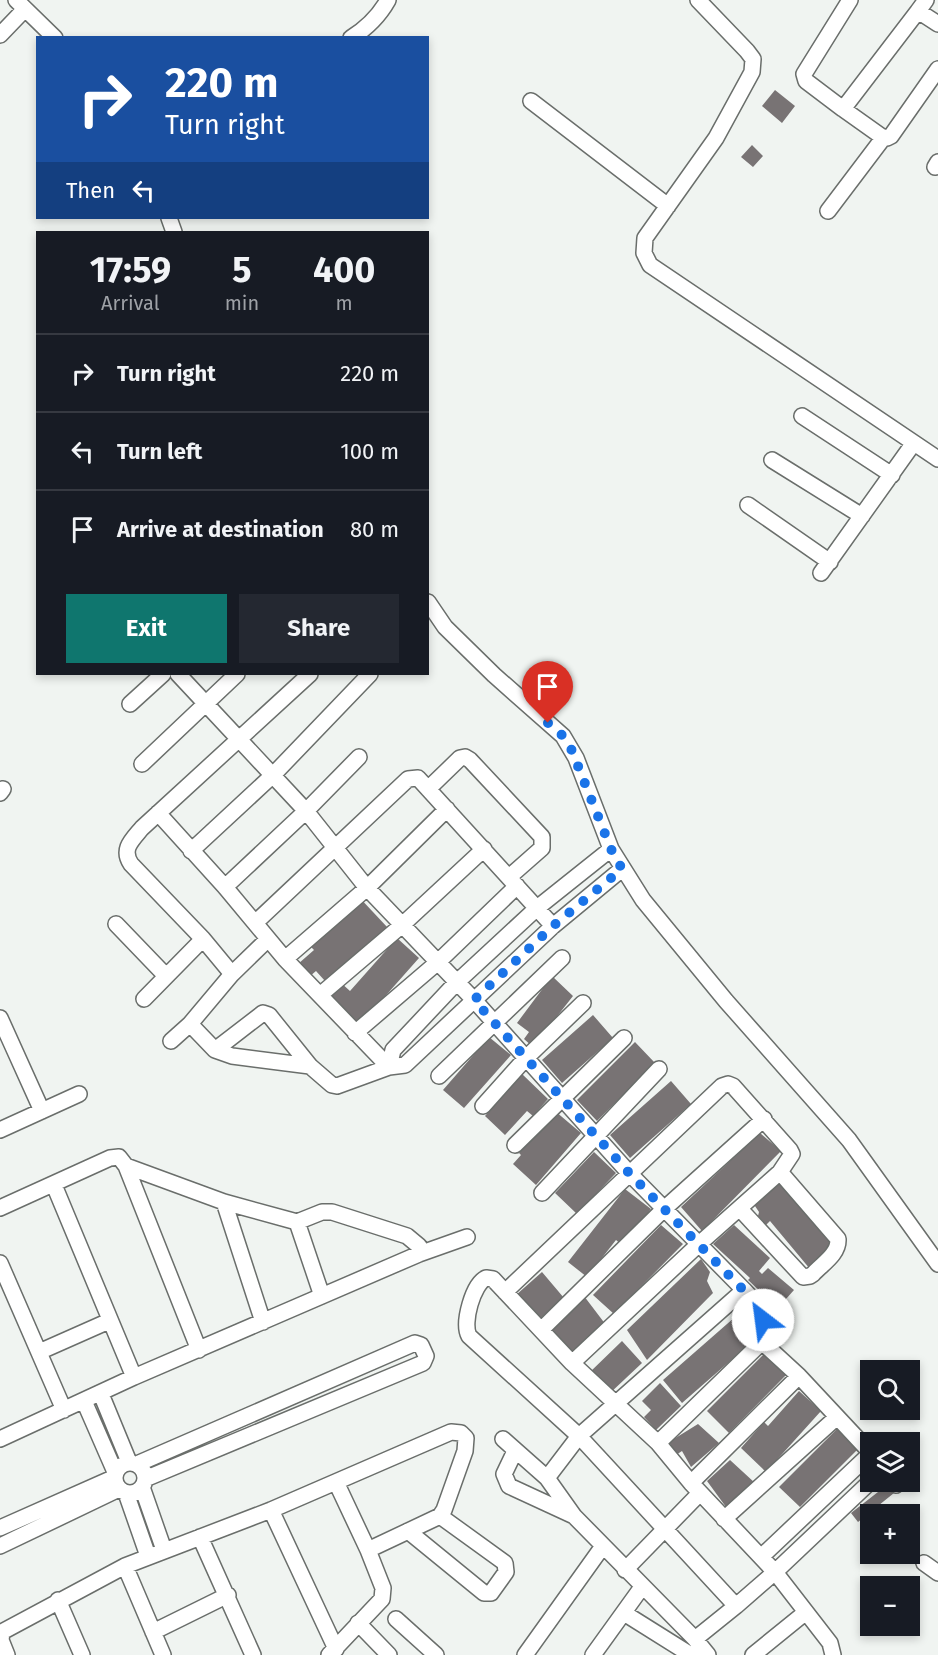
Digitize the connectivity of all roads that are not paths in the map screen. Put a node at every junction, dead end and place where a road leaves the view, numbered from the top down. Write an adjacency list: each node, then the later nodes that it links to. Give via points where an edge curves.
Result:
1 (388, 0): 9 (street, via 370,24)
2 (698, 0): 14 (street, via 753,59 752,72 716,138)
3 (850, 0): 12 (street, via 804,74 806,81)
4 (20, 5): 7 (street); 8 (street)
5 (922, 6): 6 (street); 12 (street)
6 (938, 24)
7 (0, 35)
8 (53, 36)
9 (354, 36)
10 (938, 69): 13 (street, via 891,136)
11 (531, 101): 14 (street)
12 (843, 109): 13 (street)
13 (884, 137): 15 (street)
14 (668, 206): 17 (street, via 645,238 644,254 650,265)
15 (828, 211)
16 (802, 416): 20 (street)
17 (913, 444): 18 (street); 20 (street)
18 (938, 459)
19 (772, 460): 22 (street)
20 (892, 475): 22 (street)
21 (748, 505): 22 (street, via 826,568)
22 (862, 516)
23 (429, 603): 41 (street, via 445,627 563,736 576,758)
24 (162, 675): 29 (street)
25 (179, 675): 30 (street)
26 (236, 675): 30 (street)
27 (309, 675): 31 (street)
28 (369, 675): 34 (street)
29 (130, 704)
30 (205, 704): 31 (street); 33 (street)
31 (237, 739): 34 (street); 38 (street)
32 (358, 757): 37 (street)
33 (142, 764)
34 (273, 775): 37 (street); 42 (street)
35 (428, 789): 36 (street); 39 (street, via 418,778 408,779); 44 (street, via 465,757 542,837 542,848)
36 (447, 809): 40 (street); 46 (street)
37 (306, 811): 39 (street); 45 (street)
38 (158, 813): 42 (street); 52 (street, via 127,846 126,856)
39 (334, 849): 46 (street); 48 (street)
40 (484, 849): 44 (street); 50 (street)
41 (611, 849): 43 (street); 47 (street)
42 (191, 851): 45 (street)
43 (622, 869): 51 (street); 98 (street, via 711,983 849,1140)
44 (513, 882): 47 (street); 56 (street)
45 (225, 887): 48 (street)
46 (367, 888): 50 (street); 55 (street)
47 (537, 908): 51 (street); 59 (street)
48 (255, 923): 53 (street)
49 (116, 924): 58 (street)
50 (401, 926): 56 (street); 60 (street)
51 (553, 926): 62 (street)
52 (203, 939): 57 (street); 58 (street)
53 (268, 939): 55 (street); 57 (street)
54 (562, 958): 65 (street)
55 (285, 959): 60 (street)
56 (438, 962): 59 (street); 67 (street)
57 (232, 974): 66 (street)
58 (166, 976): 61 (street)
59 (456, 984): 62 (street); 73 (street, via 393,1050)
60 (320, 995): 67 (street)
61 (144, 999)
62 (474, 1000): 65 (street); 73 (street, via 405,1065)
63 (583, 1003): 71 (street)
64 (0, 1018): 79 (street)
65 (494, 1022): 71 (street); 75 (street)
66 (190, 1024): 69 (street); 70 (street)
67 (355, 1033): 73 (street)
68 (624, 1038): 77 (street)
69 (171, 1041)
70 (215, 1050): 72 (street, via 232,1056); 72 (street, via 263,1013 269,1015)
71 (525, 1058): 77 (street); 78 (street)
72 (310, 1066): 73 (street, via 337,1086)
73 (388, 1067)
74 (659, 1069): 82 (street)
75 (438, 1076)
76 (79, 1094): 79 (street)
77 (561, 1099): 82 (street); 83 (street)
78 (483, 1106)
79 (42, 1111): 81 (street)
80 (764, 1119): 85 (street, via 792,1155); 86 (street, via 733,1086 722,1086); 91 (street)
81 (0, 1130)
82 (595, 1136): 86 (street); 88 (street)
83 (515, 1144)
84 (126, 1166): 87 (street, via 119,1157 110,1158); 89 (street); 106 (street)
85 (780, 1172): 92 (street); 92 (street, via 838,1239 834,1253 813,1274 803,1277)
86 (630, 1174): 91 (street); 100 (street)
87 (54, 1185): 90 (street); 102 (street)
88 (542, 1193)
89 (224, 1202): 93 (street); 103 (street)
90 (0, 1208)
91 (664, 1209): 95 (street); 104 (street)
92 (740, 1209): 95 (street)
93 (297, 1222): 96 (street, via 332,1212 407,1236 419,1246); 101 (street)
94 (467, 1237): 96 (street)
95 (699, 1244): 99 (street); 108 (street)
96 (419, 1254): 101 (street)
97 (0, 1263): 107 (street)
98 (938, 1264)
99 (744, 1290): 105 (street, via 758,1305 763,1320); 113 (street)
100 (505, 1292): 104 (street); 116 (street, via 490,1278 479,1282 466,1322 469,1336)
101 (322, 1296): 103 (street)
102 (109, 1321): 107 (street); 110 (street)
103 (263, 1322): 106 (street)
104 (541, 1330): 108 (street)
105 (762, 1342): 109 (street); 120 (street)
106 (199, 1350): 110 (street)
107 (39, 1352): 114 (street)
108 (572, 1363): 113 (street)
109 (799, 1376): 115 (street); 128 (street)
110 (134, 1377): 111 (street)
111 (101, 1394): 112 (street); 122 (street)
112 (84, 1401): 114 (street); 126 (street)
113 (614, 1404): 116 (street); 120 (street)
114 (64, 1410): 117 (street)
115 (837, 1417): 119 (street); 133 (street)
116 (579, 1436): 124 (street); 135 (street)
117 (0, 1439)
118 (503, 1440): 121 (street)
119 (860, 1442)
120 (658, 1443): 128 (street)
121 (515, 1451): 124 (street); 132 (street, via 504,1474 508,1486)
122 (133, 1463): 126 (street, via 121,1465); 127 (street, via 143,1470); 127 (street, via 415,1343 421,1345 426,1356 423,1363)
123 (860, 1463): 143 (street)
124 (547, 1478): 132 (street)
125 (336, 1482): 130 (street); 131 (street, via 451,1432 461,1433 466,1438 465,1451); 140 (street)
126 (119, 1483): 127 (street, via 135,1492); 134 (street); 138 (street); 142 (street)
127 (144, 1483): 141 (street)
128 (695, 1488): 133 (street); 135 (street)
129 (860, 1491): 147 (street)
130 (271, 1510): 137 (street); 159 (street)
131 (440, 1516): 136 (street); 136 (street, via 505,1563 506,1572 491,1593 484,1593)
132 (574, 1516): 139 (street)
133 (724, 1519): 143 (street)
134 (0, 1528)
135 (665, 1529): 146 (street); 152 (street)
136 (408, 1531): 140 (street)
137 (200, 1537): 141 (street); 150 (street)
138 (0, 1546)
139 (603, 1546): 146 (street); 167 (street)
140 (368, 1550): 156 (street, via 383,1593 382,1599)
141 (164, 1551): 142 (street)
142 (148, 1556): 145 (street)
143 (761, 1557): 147 (street)
144 (924, 1563): 148 (street)
145 (125, 1566): 151 (street); 157 (street)
146 (625, 1570): 149 (street)
147 (775, 1572): 152 (street); 153 (street)
148 (938, 1573)
149 (642, 1587): 154 (street); 158 (street)
150 (228, 1595): 157 (street); 164 (street)
151 (58, 1600): 161 (street, via 2,1632); 162 (street)
152 (736, 1606): 158 (street)
153 (806, 1612): 170 (street); 171 (street, via 830,1643)
154 (624, 1613): 160 (street); 168 (street)
155 (396, 1619): 166 (street)
156 (358, 1623): 159 (street); 165 (street)
157 (153, 1632): 163 (street)
158 (695, 1639): 169 (street)
159 (332, 1652)
160 (596, 1654)
161 (7, 1655)
162 (82, 1655)
163 (163, 1655)
164 (253, 1655)
165 (389, 1655)
166 (436, 1655)
167 (525, 1655)
168 (691, 1655)
169 (708, 1655)
170 (753, 1655)
171 (832, 1655)

